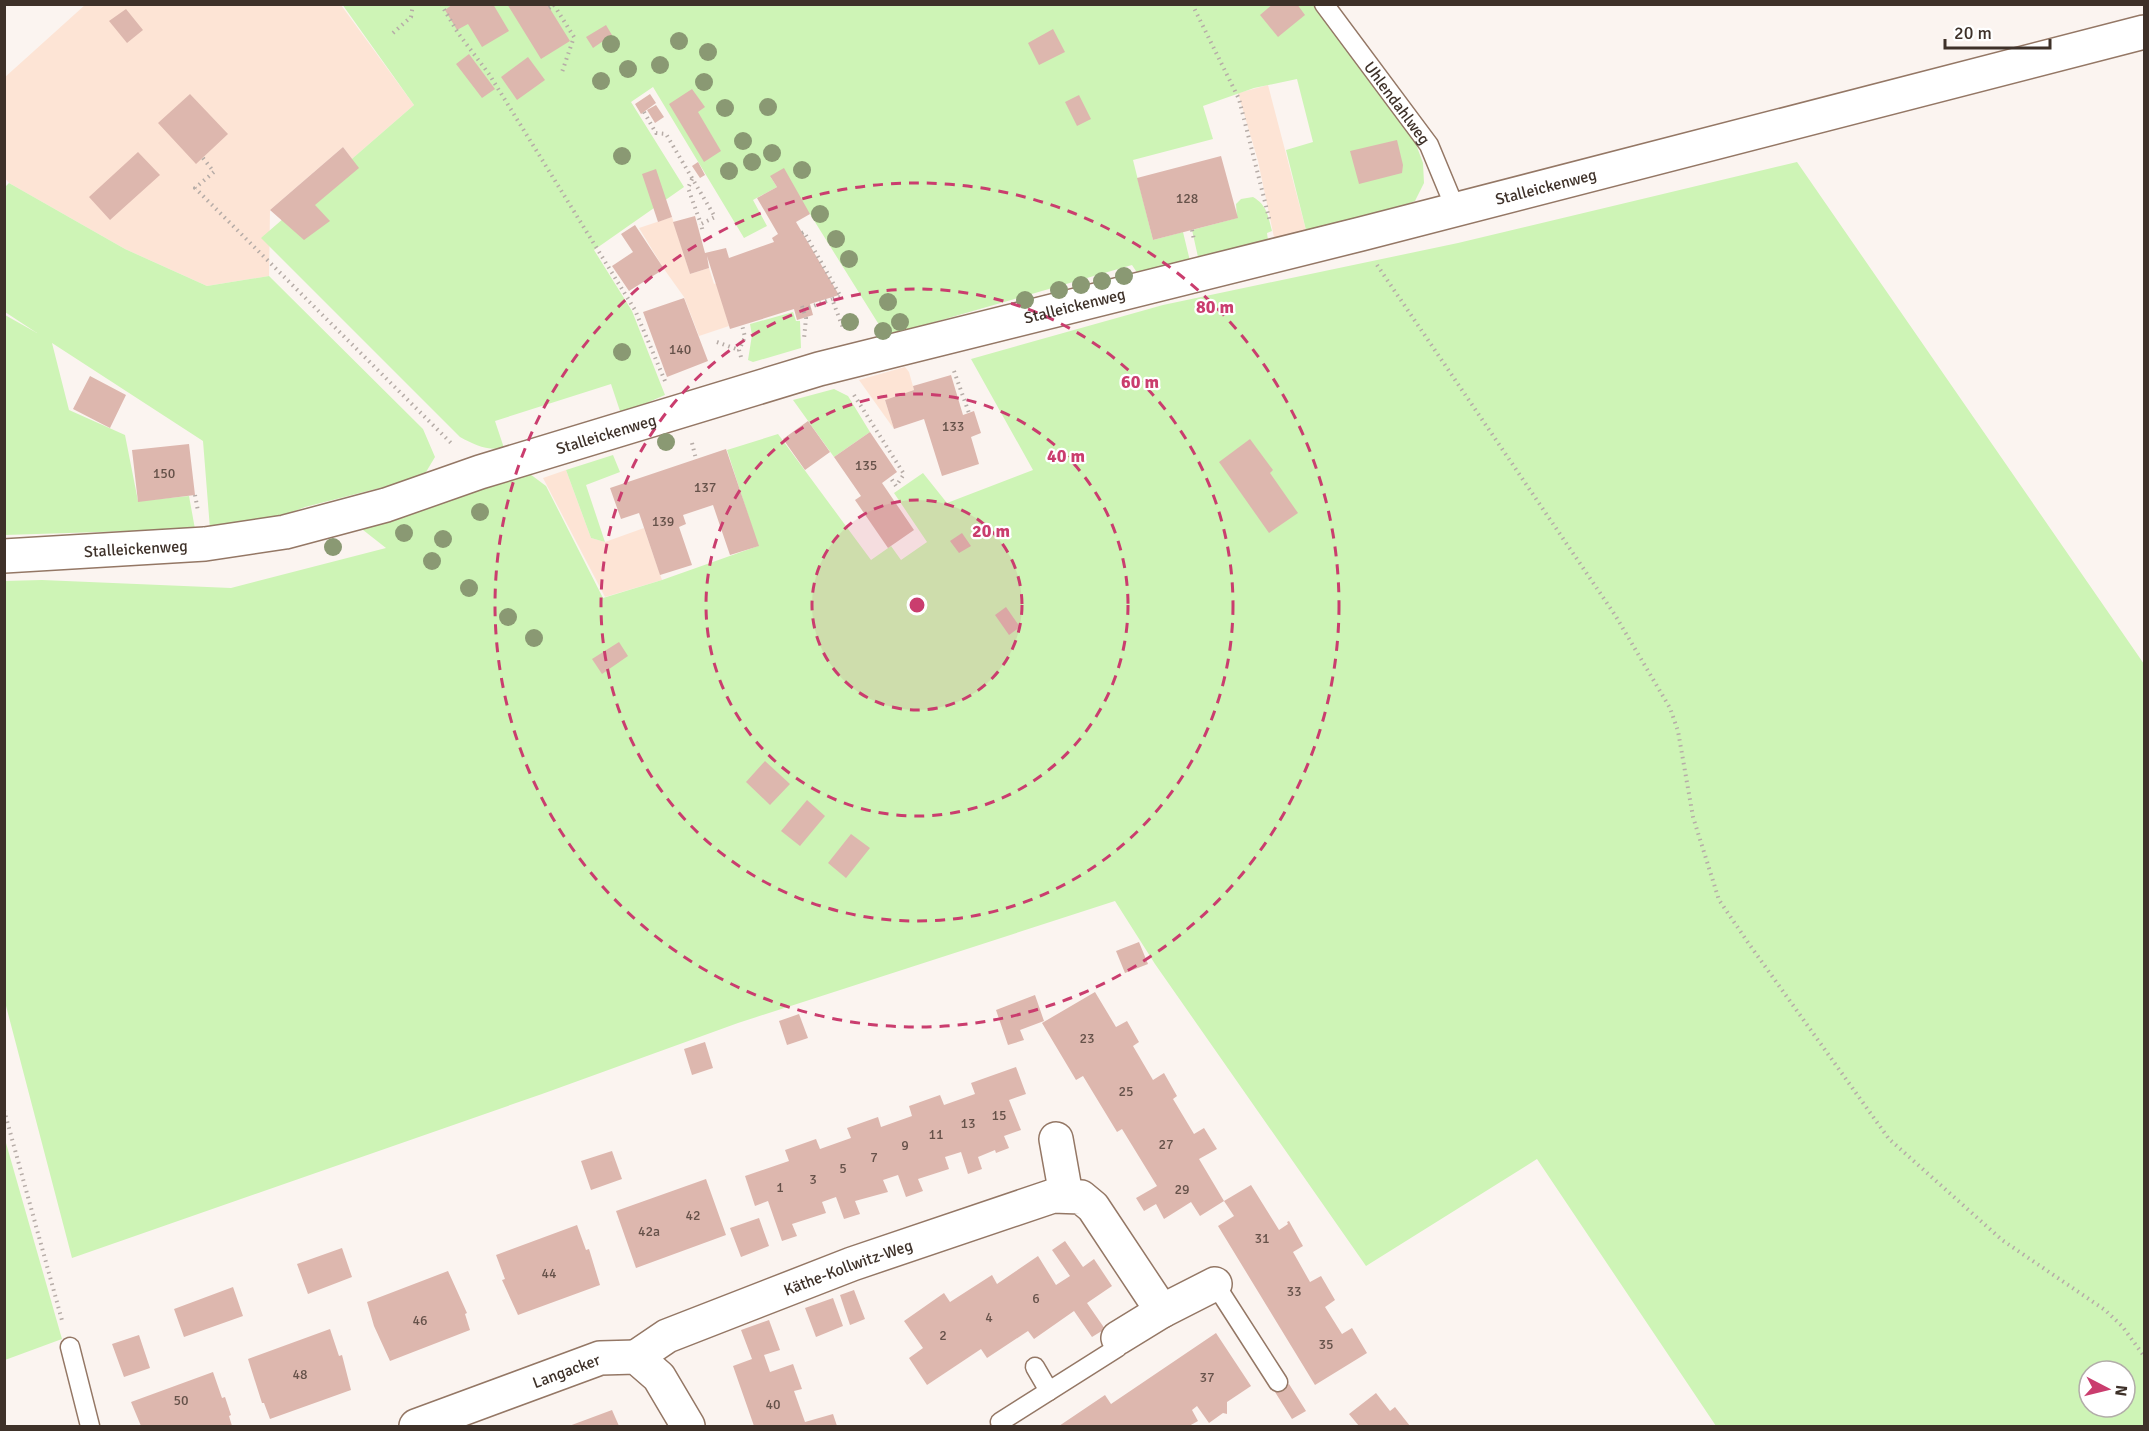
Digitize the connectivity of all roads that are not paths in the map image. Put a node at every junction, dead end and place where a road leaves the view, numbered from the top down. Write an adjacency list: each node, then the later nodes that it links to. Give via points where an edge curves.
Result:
1 (1323, 4): 3 (lane, Uhlendahlweg, via 1429,145)
2 (2145, 32): 3 (street, Stalleickenweg)
3 (1456, 210): 4 (street, Stalleickenweg, via 843,363 480,472 386,505 285,532 205,544)
4 (4, 555)
5 (1056, 1139): 6 (street)
6 (1066, 1196): 8 (street, via 1081,1197 1093,1207); 11 (street, Käthe-Kollwitz-Weg, via 1053,1196 852,1264 667,1336)
7 (1215, 1284): 8 (street); 13 (lane)
8 (1162, 1311): 9 (street)
9 (1118, 1338): 14 (lane, via 1117,1348)
10 (70, 1347): 16 (lane)
11 (636, 1357): 17 (street, Langacker, via 600,1358); 18 (street, via 660,1377)
12 (1035, 1367): 14 (lane)
13 (1278, 1382)
14 (1049, 1390): 15 (lane)
15 (1000, 1422)
16 (90, 1426)
17 (416, 1426)
18 (688, 1426)

